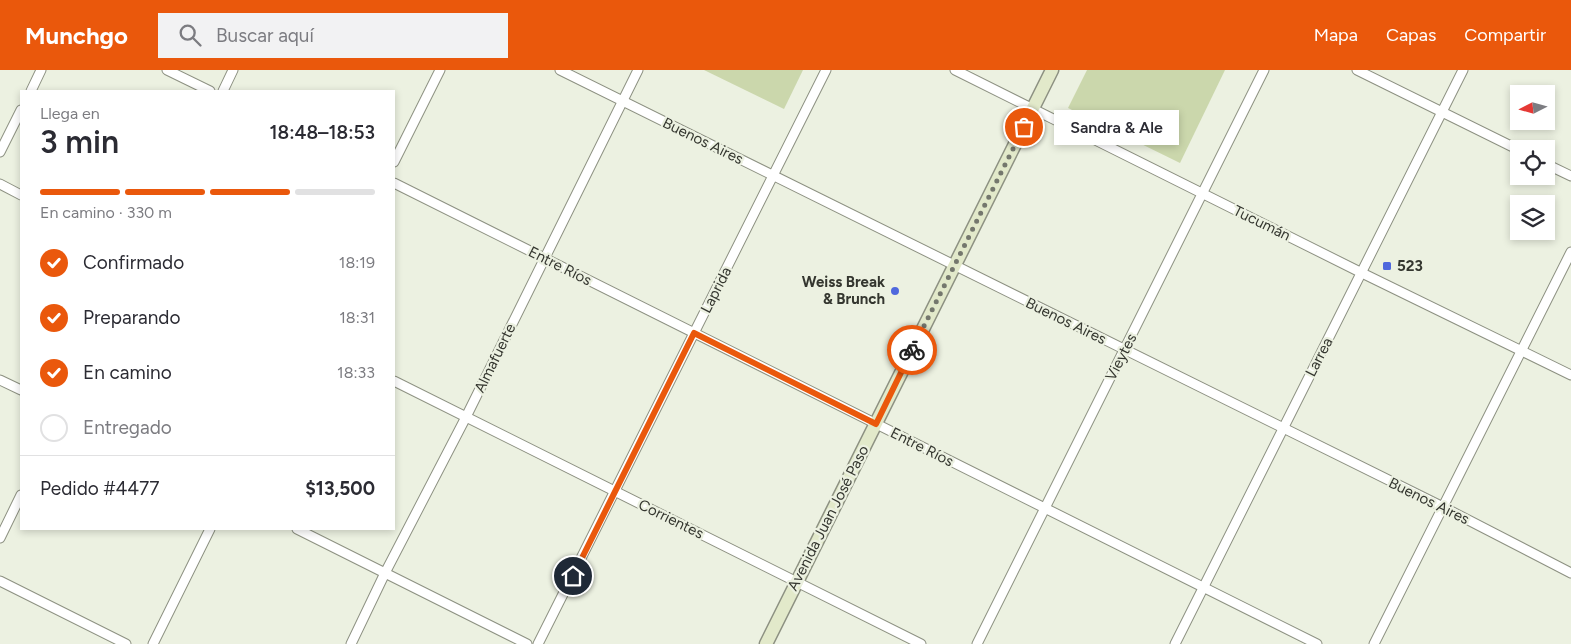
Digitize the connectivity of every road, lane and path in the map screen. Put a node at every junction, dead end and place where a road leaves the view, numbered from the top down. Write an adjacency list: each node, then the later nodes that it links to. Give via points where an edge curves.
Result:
1 (41, 70): 13 (street)
2 (167, 70): 14 (street)
3 (234, 70): 15 (street)
4 (440, 70): 22 (street)
5 (560, 70): 16 (street, Buenos Aires)
6 (638, 70): 16 (street, Almafuerte)
7 (826, 70): 24 (street, Laprida)
8 (955, 70): 17 (street, Tucumán)
9 (1052, 70): 17 (main road, Avenida Juan José Paso)
10 (1264, 70): 29 (street, Vieytes)
11 (1357, 70): 19 (street)
12 (1463, 70): 19 (street, Larrea)
13 (31, 90)
14 (208, 90)
15 (224, 90)
16 (622, 101): 24 (street, Buenos Aires); 31 (street, Almafuerte)
17 (1032, 110): 29 (street, Tucumán); 32 (main road, Avenida Juan José Paso)
18 (20, 112): 21 (street)
19 (1442, 113): 20 (street); 33 (street, Larrea)
20 (1510, 146)
21 (0, 152)
22 (395, 160)
23 (1555, 168): 25 (street)
24 (773, 176): 32 (street, Buenos Aires); 34 (street, Laprida)
25 (1571, 176)
26 (0, 184): 28 (street)
27 (395, 184): 31 (street, Entre Ríos)
28 (20, 194)
29 (1202, 194): 33 (street, Tucumán); 35 (street, Vieytes)
30 (1571, 252): 36 (street)
31 (544, 258): 34 (street, Entre Ríos); 41 (street, Almafuerte)
32 (954, 266): 35 (street, Buenos Aires); 42 (main road, Avenida Juan José Paso)
33 (1362, 273): 36 (street, Tucumán); 43 (street, Larrea)
34 (694, 333): 42 (street, Entre Ríos); 44 (street, Laprida)
35 (1124, 350): 43 (street, Buenos Aires); 47 (street, Vieytes)
36 (1522, 350): 37 (street, Tucumán); 46 (street)
37 (1571, 375)
38 (0, 380): 40 (street)
39 (395, 382): 41 (street, Corrientes)
40 (20, 390)
41 (466, 417): 44 (street, Corrientes); 51 (street, Almafuerte)
42 (876, 424): 47 (street, Entre Ríos); 54 (main road, Avenida Juan José Paso)
43 (1283, 430): 46 (street, Buenos Aires); 55 (street, Larrea)
44 (616, 492): 54 (street, Corrientes); 60 (street, Laprida)
45 (20, 497): 50 (street)
46 (1443, 507): 52 (street, Buenos Aires); 66 (street)
47 (1045, 508): 55 (street, Entre Ríos); 63 (street, Vieytes)
48 (210, 530): 57 (street)
49 (299, 530): 51 (street)
50 (0, 538)
51 (385, 573): 58 (street, Almafuerte); 59 (street)
52 (1571, 574)
53 (0, 581): 56 (street)
54 (797, 582): 61 (main road, Avenida Juan José Paso); 62 (street, Corrientes)
55 (1204, 588): 64 (street, Larrea); 65 (street, Entre Ríos)
56 (126, 644)
57 (153, 644)
58 (351, 644)
59 (527, 644)
60 (538, 644)
61 (766, 644)
62 (921, 644)
63 (977, 644)
64 (1176, 644)
65 (1316, 644)
66 (1374, 644)

